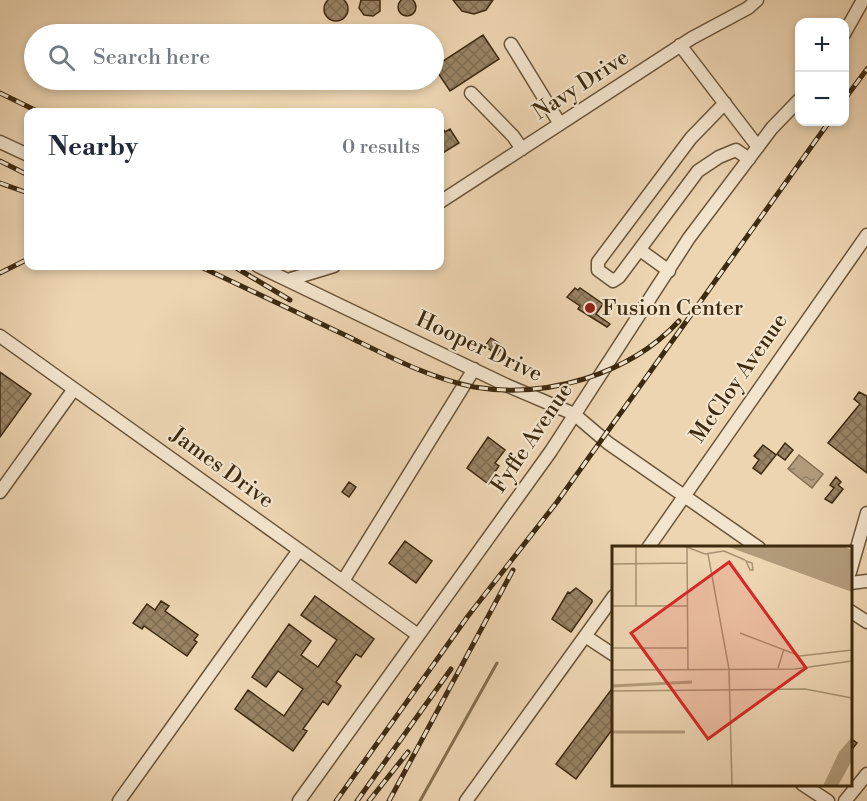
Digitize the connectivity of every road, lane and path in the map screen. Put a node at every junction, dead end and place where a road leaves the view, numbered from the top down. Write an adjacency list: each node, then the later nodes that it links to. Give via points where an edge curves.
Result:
1 (863, 0): 3 (street)
2 (752, 4): 5 (street, Navy Drive)
3 (849, 25)
4 (511, 44): 9 (street)
5 (681, 45): 7 (street); 9 (street, Navy Drive)
6 (471, 93): 12 (street)
7 (725, 104): 11 (street); 17 (street, via 691,138 598,262 598,270 613,281)
8 (795, 105): 11 (street, Fyffe Avenue)
9 (560, 124): 12 (street, Navy Drive)
10 (0, 142): 13 (street)
11 (759, 147): 14 (street, Fyffe Avenue)
12 (522, 150): 15 (street, Navy Drive)
13 (24, 153)
14 (749, 159): 17 (street, via 736,150 699,171); 20 (street, Fyffe Avenue)
15 (444, 199)
16 (867, 235): 27 (street, McCloy Avenue)
17 (640, 250): 20 (street)
18 (268, 270): 21 (street, Hooper Drive)
19 (321, 270): 21 (street)
20 (669, 271): 25 (street, Fyffe Avenue)
21 (291, 279): 23 (street, Hooper Drive)
22 (0, 336): 24 (street, James Drive)
23 (474, 369): 25 (street, Hooper Drive); 33 (street)
24 (74, 389): 26 (street); 31 (street, James Drive)
25 (574, 414): 27 (street, Hooper Drive); 39 (street, Fyffe Avenue)
26 (0, 492)
27 (682, 496): 29 (street, McCloy Avenue); 30 (street, Hooper Drive)
28 (867, 513): 32 (street)
29 (649, 546)
30 (756, 546)
31 (299, 550): 33 (street, James Drive); 44 (street)
32 (852, 565)
33 (343, 581): 39 (street, James Drive)
34 (867, 581): 35 (street)
35 (852, 583)
36 (612, 599): 40 (street)
37 (852, 612): 38 (street)
38 (867, 622)
39 (418, 635): 45 (street, Fyffe Avenue)
40 (585, 636): 41 (street); 46 (street)
41 (612, 655)
42 (867, 774): 48 (street)
43 (805, 786): 47 (street)
44 (119, 801)
45 (300, 801)
46 (465, 801)
47 (828, 801)
48 (845, 801)

